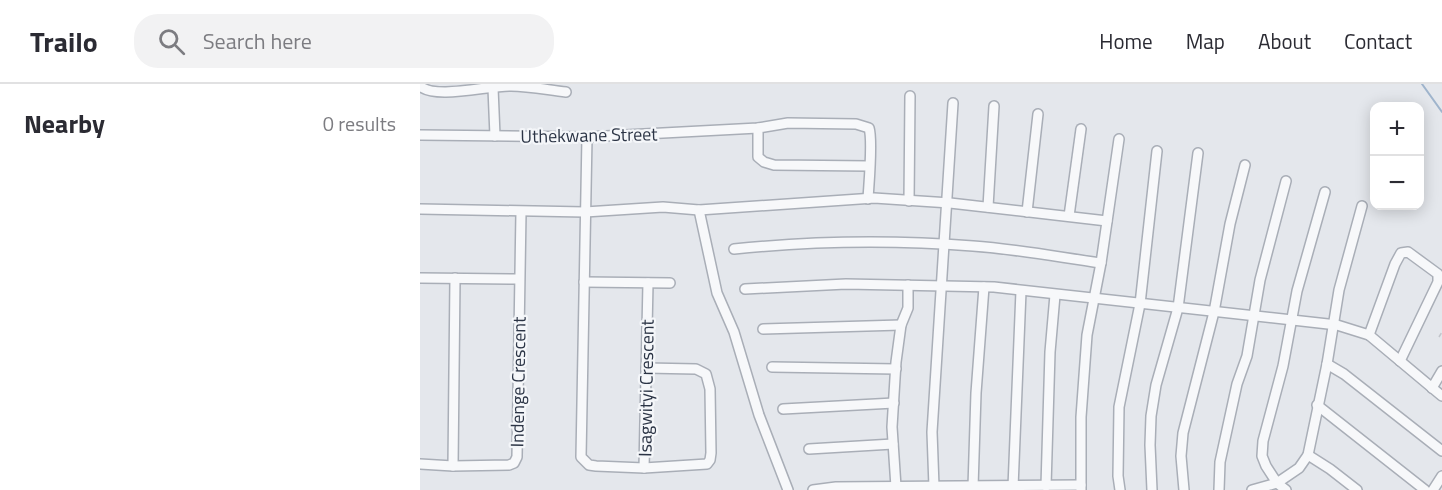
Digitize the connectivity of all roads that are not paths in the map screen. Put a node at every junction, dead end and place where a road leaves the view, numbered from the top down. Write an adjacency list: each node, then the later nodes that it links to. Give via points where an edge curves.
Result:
1 (420, 86): 2 (street, via 429,92)
2 (493, 88): 3 (street, via 512,86); 11 (street)
3 (566, 92)
4 (910, 96): 21 (street)
5 (953, 103): 22 (street)
6 (993, 106): 24 (street)
7 (1038, 114): 29 (street)
8 (758, 128): 12 (street, Uthekwane Street); 17 (street, via 758,157 764,162); 17 (street, Uthekwane Street, via 788,123 856,124 869,128)
9 (1081, 129): 30 (street)
10 (420, 135): 11 (street, Uthekwane Street)
11 (495, 136): 12 (street, Uthekwane Street)
12 (587, 137): 28 (street, Isagwityi Crescent)
13 (1119, 139): 31 (street)
14 (1157, 151): 48 (street)
15 (1198, 153): 49 (street)
16 (1245, 165): 50 (street)
17 (869, 166): 20 (street)
18 (1286, 181): 51 (street)
19 (1325, 192): 52 (street)
20 (868, 199): 21 (street); 26 (street)
21 (909, 201): 22 (street)
22 (946, 203): 24 (street); 32 (street)
23 (1362, 206): 54 (street)
24 (988, 207): 29 (street)
25 (420, 209): 27 (street)
26 (699, 210): 28 (street, via 663,207); 83 (street, via 717,293)
27 (520, 212): 28 (street); 37 (street, Indenge Crescent)
28 (585, 212): 38 (street, Isagwityi Crescent)
29 (1027, 212): 30 (street)
30 (1069, 216): 31 (street)
31 (1107, 221): 34 (street)
32 (944, 245): 33 (street, via 787,244); 34 (street); 42 (street)
33 (734, 249)
34 (1101, 263): 47 (street)
35 (420, 278): 36 (street)
36 (455, 278): 37 (street); 73 (street)
37 (519, 279): 73 (street, Indenge Crescent, via 517,457 509,465)
38 (584, 282): 39 (street); 74 (street, Isagwityi Crescent, via 581,457 589,465)
39 (648, 283): 40 (street); 60 (street, Isagwityi Crescent)
40 (670, 283)
41 (908, 285): 42 (street); 44 (street); 53 (street, via 908,308)
42 (943, 286): 43 (street); 79 (street, via 932,432)
43 (984, 287): 45 (street); 80 (street)
44 (745, 290)
45 (1022, 291): 46 (street); 81 (street)
46 (1055, 295): 47 (street); 77 (street)
47 (1094, 299): 48 (street); 82 (street, via 1083,379)
48 (1140, 304): 49 (street); 85 (street, via 1119,407)
49 (1178, 308): 50 (street); 86 (street, via 1151,416)
50 (1214, 312): 51 (street); 87 (street, via 1183,433)
51 (1254, 316): 52 (street); 88 (street, via 1222,453)
52 (1290, 320): 54 (street); 76 (street, via 1283,366 1263,441 1266,466)
53 (901, 325): 55 (street); 61 (street)
54 (1332, 325): 56 (street); 58 (street)
55 (764, 329)
56 (1369, 335): 57 (street); 57 (street, via 1395,264 1401,253 1408,252 1438,274 1438,282)
57 (1400, 361): 63 (street)
58 (1327, 364): 66 (street); 70 (street)
59 (772, 367): 61 (street)
60 (646, 368): 74 (street, Isagwityi Crescent); 74 (street, via 696,369 706,374 710,389 711,453 707,464)
61 (896, 369): 65 (street)
62 (1442, 371): 63 (street)
63 (1432, 387): 64 (street)
64 (1442, 396)
65 (894, 403): 67 (street); 68 (street)
66 (1317, 405): 71 (street); 92 (street)
67 (783, 409)
68 (893, 444): 69 (street); 78 (street)
69 (809, 449)
70 (1442, 451)
71 (1308, 455): 76 (street, via 1299,468); 91 (street)
72 (420, 464): 73 (street, Indenge Crescent)
73 (453, 466)
74 (644, 468)
75 (1442, 476): 93 (street)
76 (1277, 483): 89 (street); 90 (street)
77 (1046, 486): 81 (street); 82 (street)
78 (896, 487): 79 (street); 84 (street)
79 (934, 487): 80 (street)
80 (974, 487): 81 (street)
81 (1013, 487)
82 (1081, 487)
83 (788, 490)
84 (813, 490)
85 (1120, 490)
86 (1152, 490)
87 (1184, 490)
88 (1219, 490)
89 (1252, 490)
90 (1286, 490)
91 (1357, 490)
92 (1425, 490)
93 (1433, 490)

